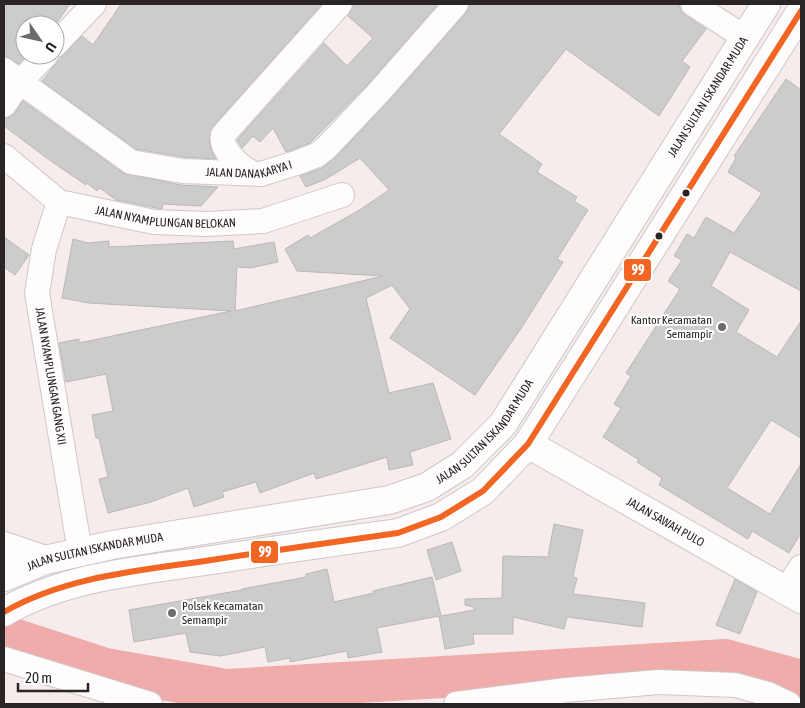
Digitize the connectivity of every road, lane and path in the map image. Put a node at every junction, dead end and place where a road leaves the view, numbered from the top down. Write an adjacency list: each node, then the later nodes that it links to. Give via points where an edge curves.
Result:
1 (94, 4): 7 (street)
2 (340, 4): 13 (street, via 223,135 224,148 241,167)
3 (456, 4): 13 (street, JALAN DANAKARYA I, via 326,148 299,162 261,174)
4 (693, 4): 8 (street)
5 (766, 4): 8 (main road, JALAN SULTAN ISKANDAR MUDA)
6 (801, 11): 16 (main road, JALAN SULTAN ISKANDAR MUDA)
7 (65, 34)
8 (744, 38): 18 (main road, JALAN SULTAN ISKANDAR MUDA, via 503,424 462,465 427,487 389,500)
9 (30, 65): 10 (street)
10 (12, 76): 11 (street); 13 (street, JALAN DANAKARYA I, via 132,162 182,171)
11 (4, 105)
12 (4, 156): 15 (street, JALAN NYAMPLUNGAN BELOKAN)
13 (252, 173)
14 (342, 195): 15 (street, JALAN NYAMPLUNGAN BELOKAN, via 262,221 207,224 154,222)
15 (60, 202): 18 (street, JALAN NYAMPLUNGAN GANG XII, via 44,249 36,293)
16 (528, 444): 22 (main road, JALAN SAWAH PULO); 23 (main road, JALAN SULTAN ISKANDAR MUDA, via 483,491 441,517 398,532 119,573 65,586 25,600)
17 (4, 546): 19 (main road)
18 (80, 552): 19 (main road, JALAN SULTAN ISKANDAR MUDA)
19 (44, 560): 21 (main road, JALAN SULTAN ISKANDAR MUDA)
20 (801, 567): 22 (street)
21 (4, 577)
22 (793, 594)
23 (4, 612)
24 (4, 659): 25 (street)
25 (150, 704)
26 (456, 704): 27 (street, via 658,682 735,685)
27 (789, 704)

